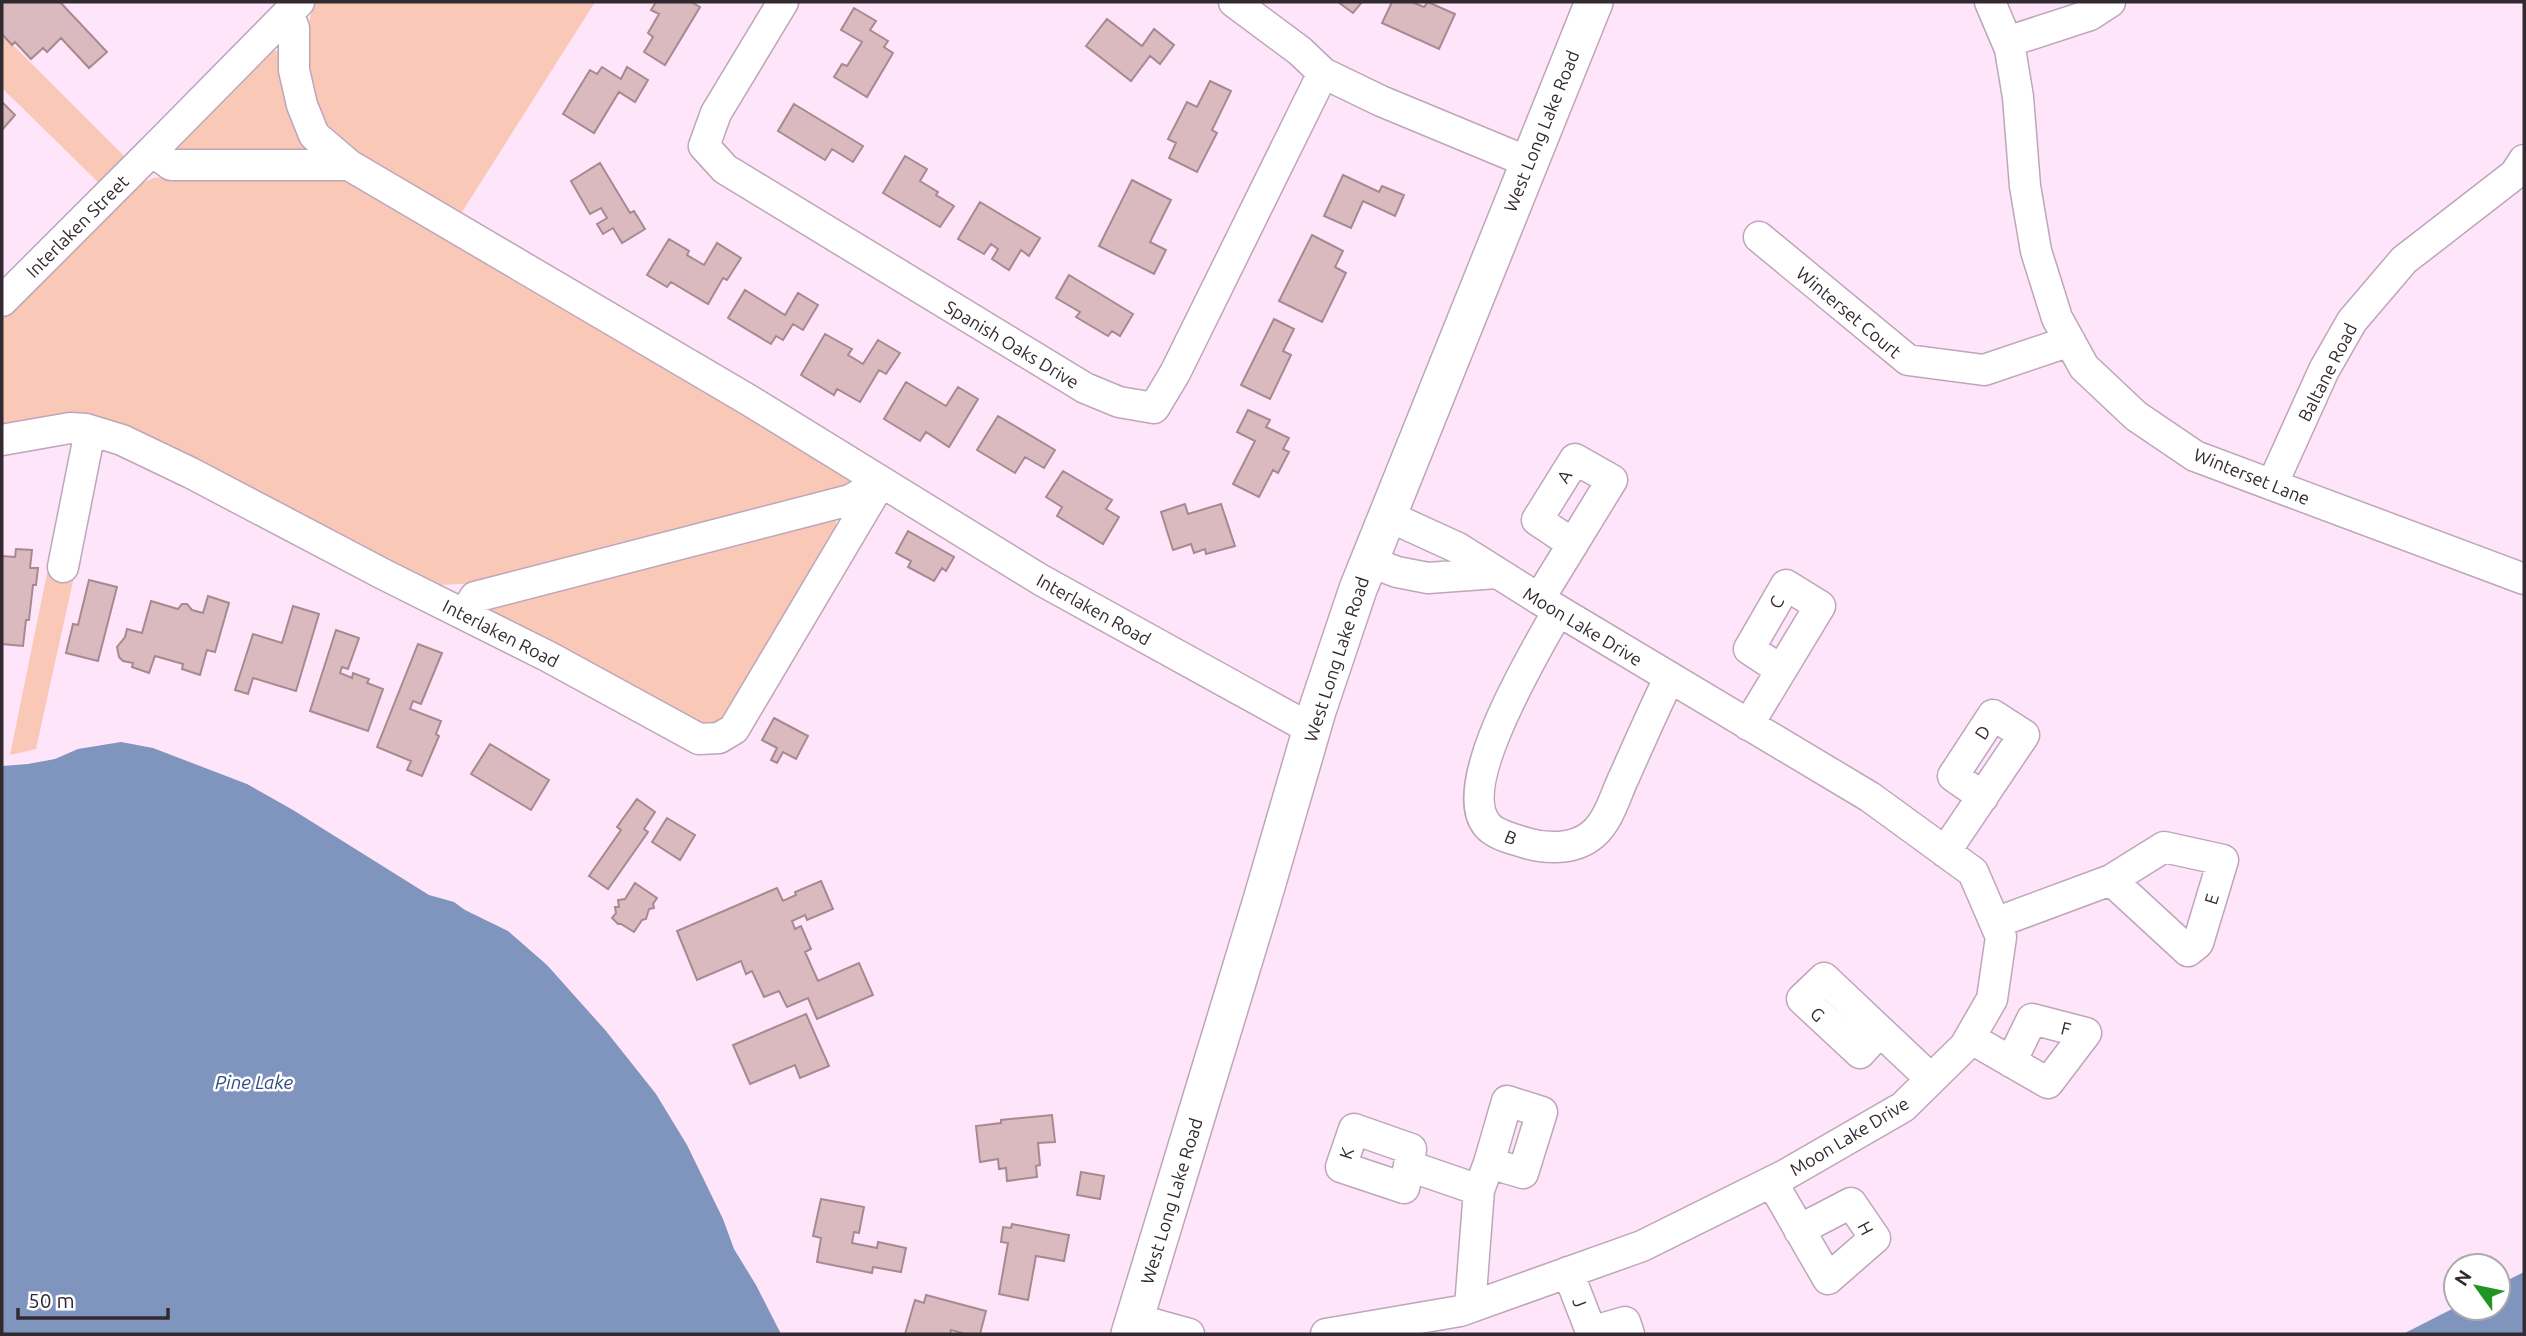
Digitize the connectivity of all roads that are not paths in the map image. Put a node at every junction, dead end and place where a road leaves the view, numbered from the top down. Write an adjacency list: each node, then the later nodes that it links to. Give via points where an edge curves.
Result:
1 (783, 2): 8 (street, Spanish Oaks Drive, via 716,113 704,146 711,154 725,169 1085,388 1119,402 1154,408)
2 (1234, 2): 8 (street)
3 (1594, 2): 11 (main road, West Long Lake Road)
4 (1990, 2): 7 (street, Winterset Lane)
5 (2110, 2): 7 (street, via 2090,15)
6 (293, 7): 9 (street, Interlaken Street); 12 (street, Interlaken Road, via 294,70 306,115 314,135)
7 (2007, 42): 15 (street, Winterset Lane, via 2036,251 2057,318)
8 (1323, 73): 11 (street)
9 (152, 151): 12 (street, via 171,165); 14 (street, Interlaken Street)
10 (2524, 160): 19 (street, Baltane Road, via 2515,174 2403,260 2352,321 2324,369)
11 (1528, 162): 20 (main road, West Long Lake Road)
12 (349, 165): 18 (street, Interlaken Road, via 747,399)
13 (1759, 237): 15 (street, Winterset Court, via 1908,360 1984,370)
14 (2, 301)
15 (2070, 341): 19 (street, Winterset Lane, via 2084,367 2136,416 2195,456)
16 (90, 431): 17 (street, Interlaken Road, via 70,428); 23 (street); 27 (street, Interlaken Road, via 122,440 191,473)
17 (2, 440)
18 (880, 483): 27 (street, via 850,500 475,597); 27 (street, Interlaken Road, via 749,706 734,729 719,738 699,739); 31 (street, Interlaken Road, via 1041,580)
19 (2272, 485): 25 (street, Winterset Lane)
20 (1386, 515): 22 (main road, West Long Lake Road); 24 (street, Moon Lake Drive, via 1458,548)
21 (1573, 544): 26 (street)
22 (1368, 561): 24 (street, via 1428,578); 31 (main road, West Long Lake Road)
23 (63, 567)
24 (1497, 572): 26 (street, Moon Lake Drive)
25 (2524, 579)
26 (1549, 605): 29 (street, Moon Lake Drive); 29 (street, B, via 1485,761 1477,803 1488,826 1535,845 1559,847 1592,836 1613,805)
27 (464, 614)
28 (1781, 670): 30 (street)
29 (1669, 678): 30 (street, Moon Lake Drive)
30 (1748, 725): 33 (street, Moon Lake Drive, via 1870,797)
31 (1311, 729): 45 (main road, West Long Lake Road)
32 (1983, 797): 33 (street)
33 (1945, 852): 35 (street, Moon Lake Drive, via 1973,872)
34 (2111, 880): 35 (street)
35 (1995, 923): 37 (street, Moon Lake Drive, via 2001,937 1992,999)
36 (1881, 1031): 39 (street)
37 (1970, 1038): 38 (street); 39 (street, Moon Lake Drive)
38 (2011, 1062)
39 (1931, 1079): 41 (street, Moon Lake Drive, via 1903,1107)
40 (1409, 1167): 44 (street, via 1484,1176)
41 (1772, 1182): 42 (street); 43 (street, Moon Lake Drive, via 1642,1246)
42 (1799, 1230)
43 (1568, 1272): 44 (street, Moon Lake Drive); 46 (street, J)
44 (1470, 1307): 48 (street, Moon Lake Drive)
45 (1133, 1326): 47 (street)
46 (1591, 1333): 49 (street, J, via 1625,1322)
47 (1189, 1334)
48 (1326, 1334)
49 (1629, 1334)

